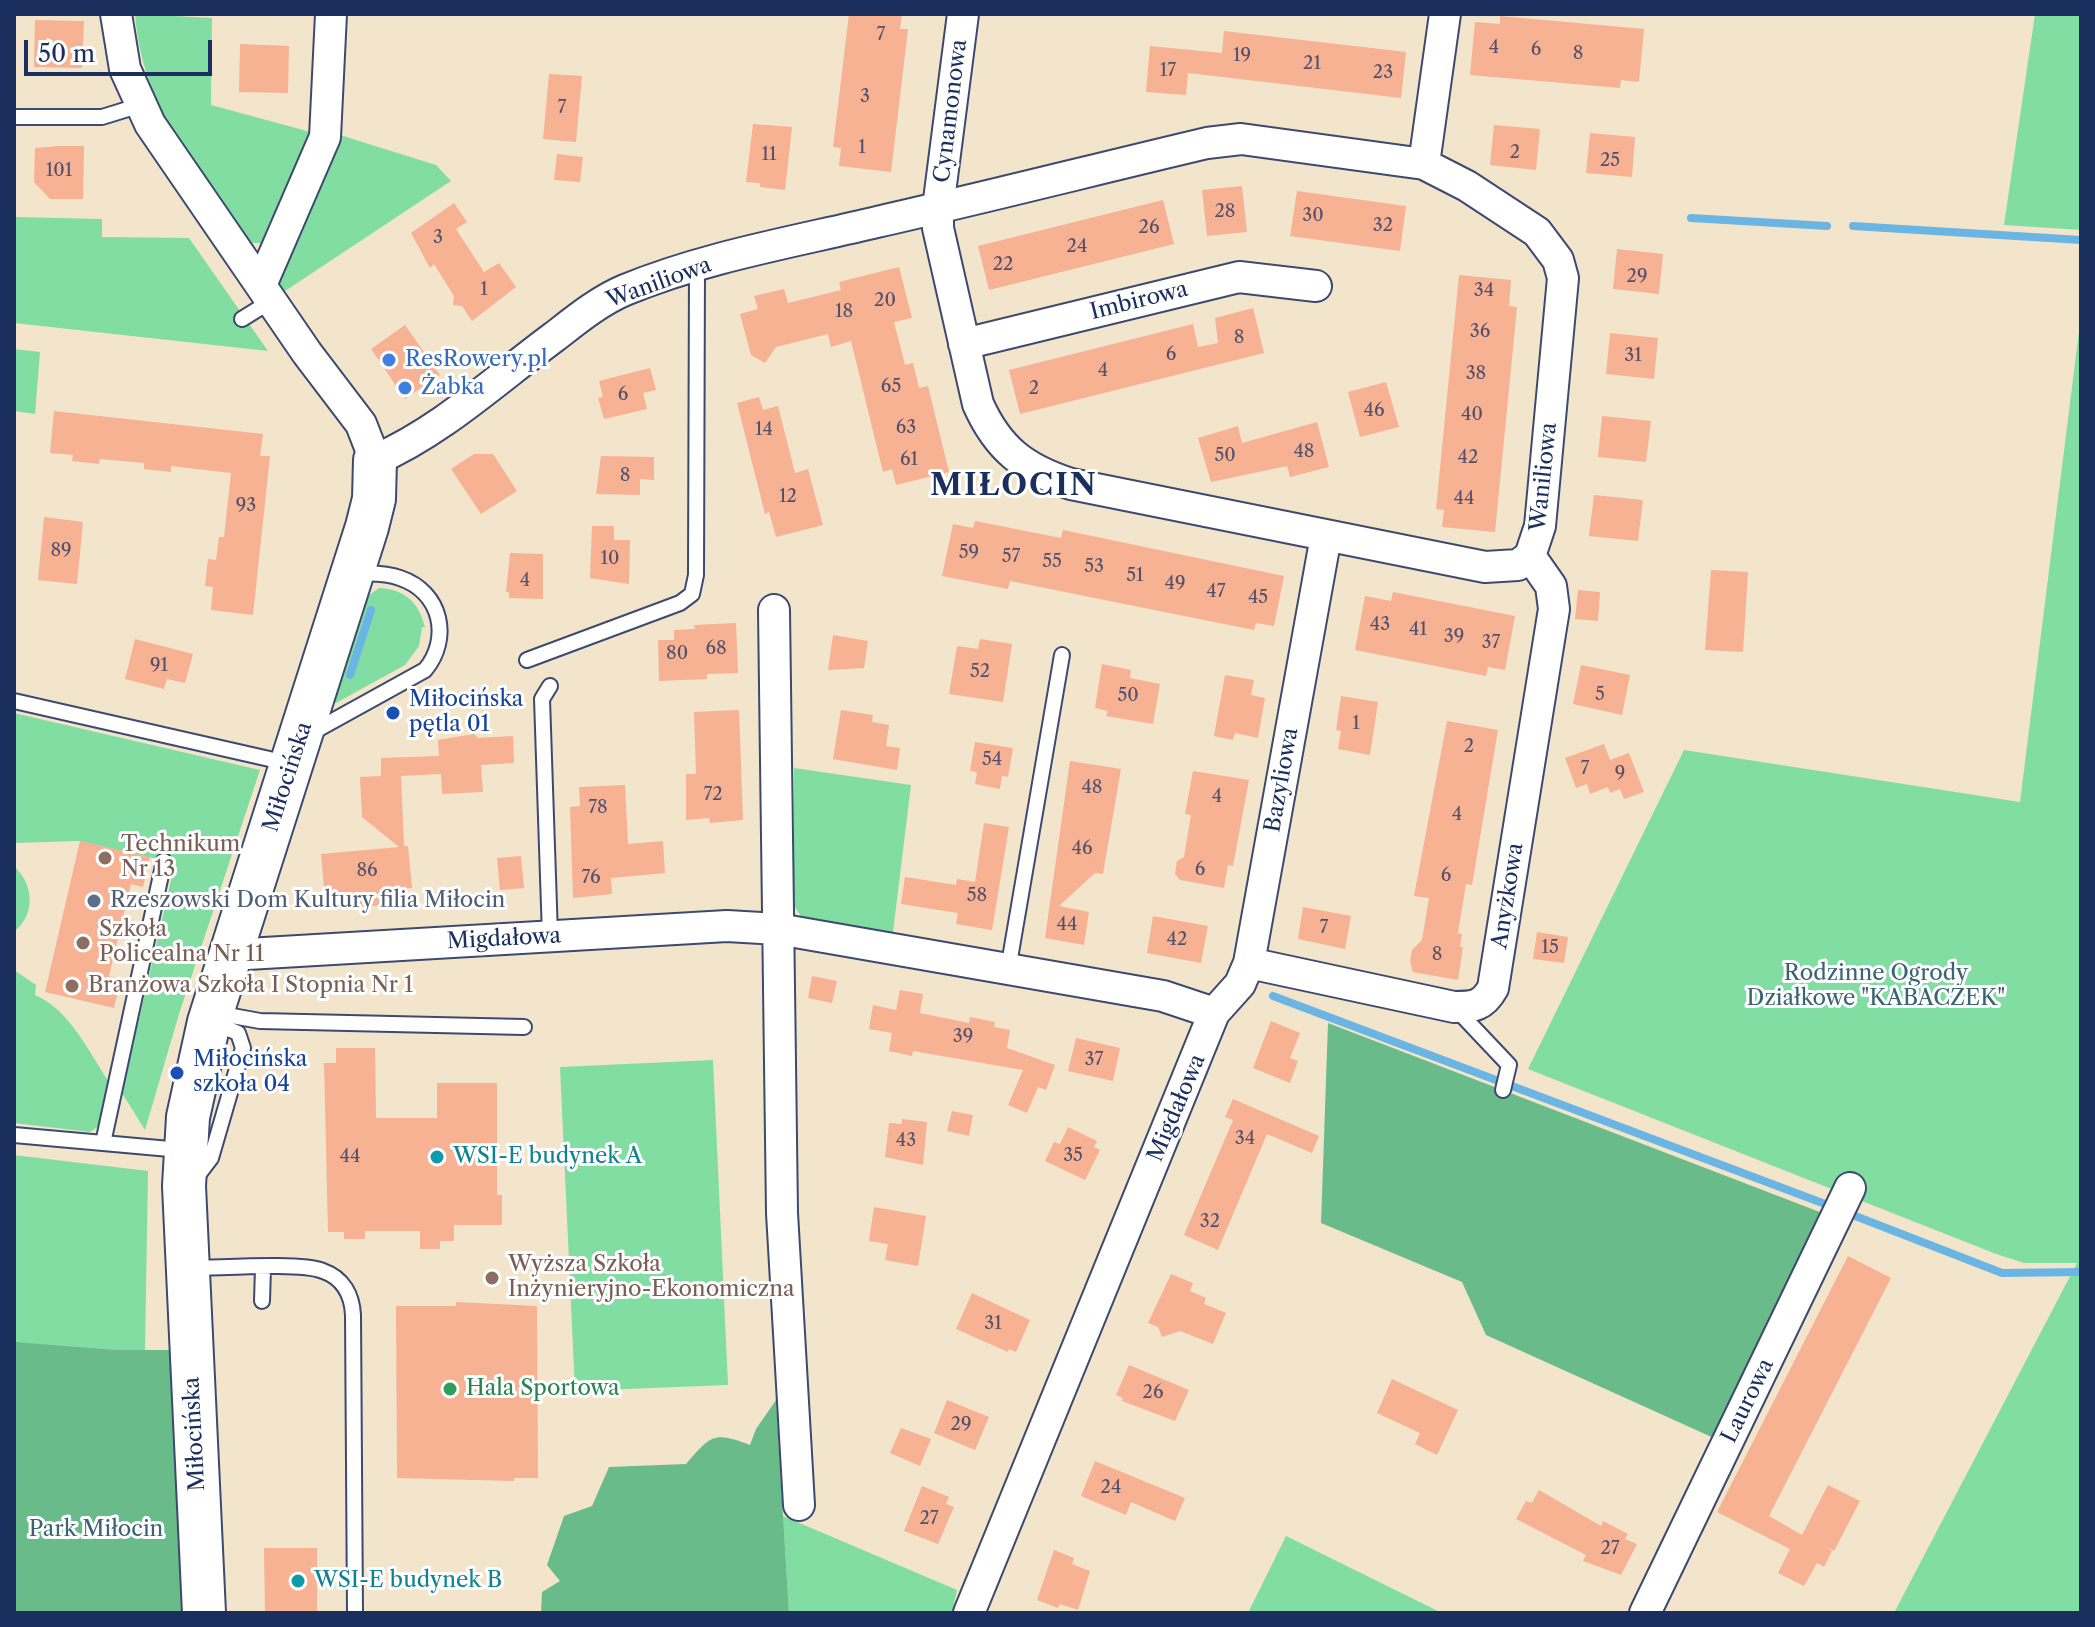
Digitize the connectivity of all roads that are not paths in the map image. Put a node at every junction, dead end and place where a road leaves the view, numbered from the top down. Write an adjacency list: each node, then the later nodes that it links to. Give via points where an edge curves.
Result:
1 (116, 14): 5 (street, Miłocińska, via 125,69)
2 (331, 14): 11 (street, via 325,137)
3 (963, 14): 8 (street, Cynamonowa)
4 (1445, 14): 7 (street)
5 (141, 105): 6 (lane, via 102,117); 11 (street, Miłocińska)
6 (14, 117)
7 (1424, 164): 8 (street, Waniliowa, via 1228,140); 16 (street, Waniliowa, via 1537,232 1554,253 1563,278 1540,526)
8 (938, 208): 9 (street, Waniliowa); 13 (street, Waniliowa)
9 (697, 266): 14 (street, Waniliowa, via 623,291 590,310 437,424); 20 (lane, via 692,594)
10 (1316, 286): 13 (street, Imbirowa, via 1239,277)
11 (266, 293): 12 (lane); 14 (street, Miłocińska, via 361,424)
12 (242, 319)
13 (964, 344): 15 (street, Waniliowa, via 989,429 1006,451 1043,475)
14 (375, 460): 17 (street, Miłocińska, via 374,499)
15 (1326, 536): 16 (street, Waniliowa, via 1485,567 1518,565); 28 (street, Bazyliowa)
16 (1530, 556): 30 (street, Anyżkowa, via 1551,586 1554,609 1493,988 1486,1001 1474,1007)
17 (352, 574): 23 (street, Miłocińska); 23 (lane, via 381,573 417,585 439,618 442,638 425,670)
18 (774, 610): 25 (street)
19 (1062, 655): 29 (lane)
20 (527, 660)
21 (550, 686): 26 (lane, via 542,699)
22 (14, 701): 23 (lane)
23 (296, 752): 27 (street, Miłocińska)
24 (164, 861): 36 (lane)
25 (778, 929): 26 (street, Migdałowa, via 727,926); 29 (street, Migdałowa); 42 (street, via 782,1213)
26 (550, 936): 27 (street, Migdałowa)
27 (230, 955): 32 (street, Miłocińska)
28 (1249, 963): 30 (street); 31 (street, Bazyliowa, via 1240,984)
29 (1008, 970): 31 (street, Migdałowa, via 1163,996)
30 (1454, 1007): 34 (lane, via 1509,1065)
31 (1214, 1013): 45 (street, Migdałowa)
32 (211, 1017): 33 (lane); 37 (street, Miłocińska, via 194,1083)
33 (524, 1027)
34 (1503, 1090)
35 (14, 1135): 36 (lane)
36 (103, 1143): 37 (lane)
37 (185, 1168): 39 (street, Miłocińska)
38 (1850, 1188): 46 (street, Laurowa)
39 (187, 1268): 40 (lane); 43 (street, Miłocińska)
40 (263, 1268): 41 (lane); 44 (lane, via 322,1270 341,1283 352,1303)
41 (262, 1301)
42 (799, 1505)
43 (204, 1613)
44 (355, 1613)
45 (969, 1613)
46 (1645, 1613)

